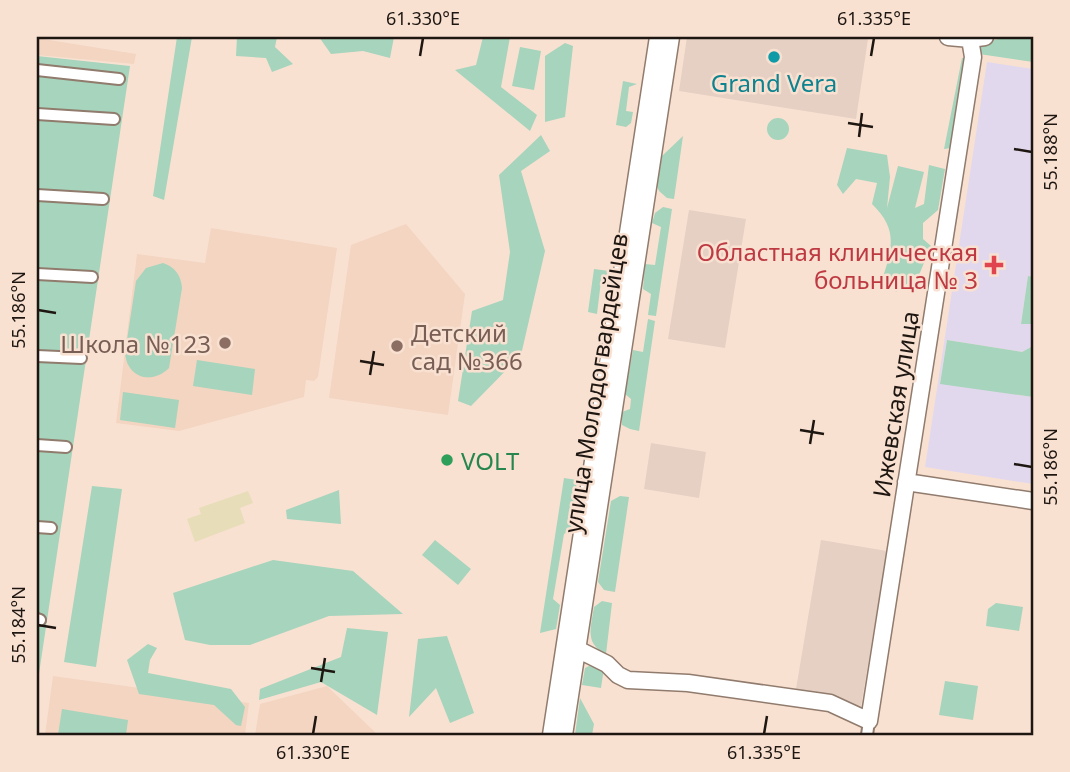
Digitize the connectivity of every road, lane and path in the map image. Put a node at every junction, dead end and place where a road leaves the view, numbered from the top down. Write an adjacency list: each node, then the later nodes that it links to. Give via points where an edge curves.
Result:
1 (658, 37): 21 (main road, улица Молодогвардейцев)
2 (671, 37): 21 (main road, улица Молодогвардейцев)
3 (948, 37): 4 (main road)
4 (978, 38): 17 (main road, Ижевская улица)
5 (37, 69): 6 (street)
6 (119, 79)
7 (37, 114): 8 (street)
8 (114, 119)
9 (37, 195): 10 (street)
10 (103, 199)
11 (37, 274): 12 (street)
12 (92, 277)
13 (37, 356): 14 (street)
14 (82, 358)
15 (37, 445): 16 (street)
16 (66, 447)
17 (906, 482): 18 (main road); 22 (main road, Ижевская улица)
18 (1033, 501)
19 (37, 527): 20 (street)
20 (51, 528)
21 (571, 648): 22 (main road, via 607,664 628,680 688,683 830,703); 23 (main road, улица Молодогвардейцев); 24 (main road, улица Молодогвардейцев)
22 (868, 728)
23 (551, 735)
24 (564, 735)

